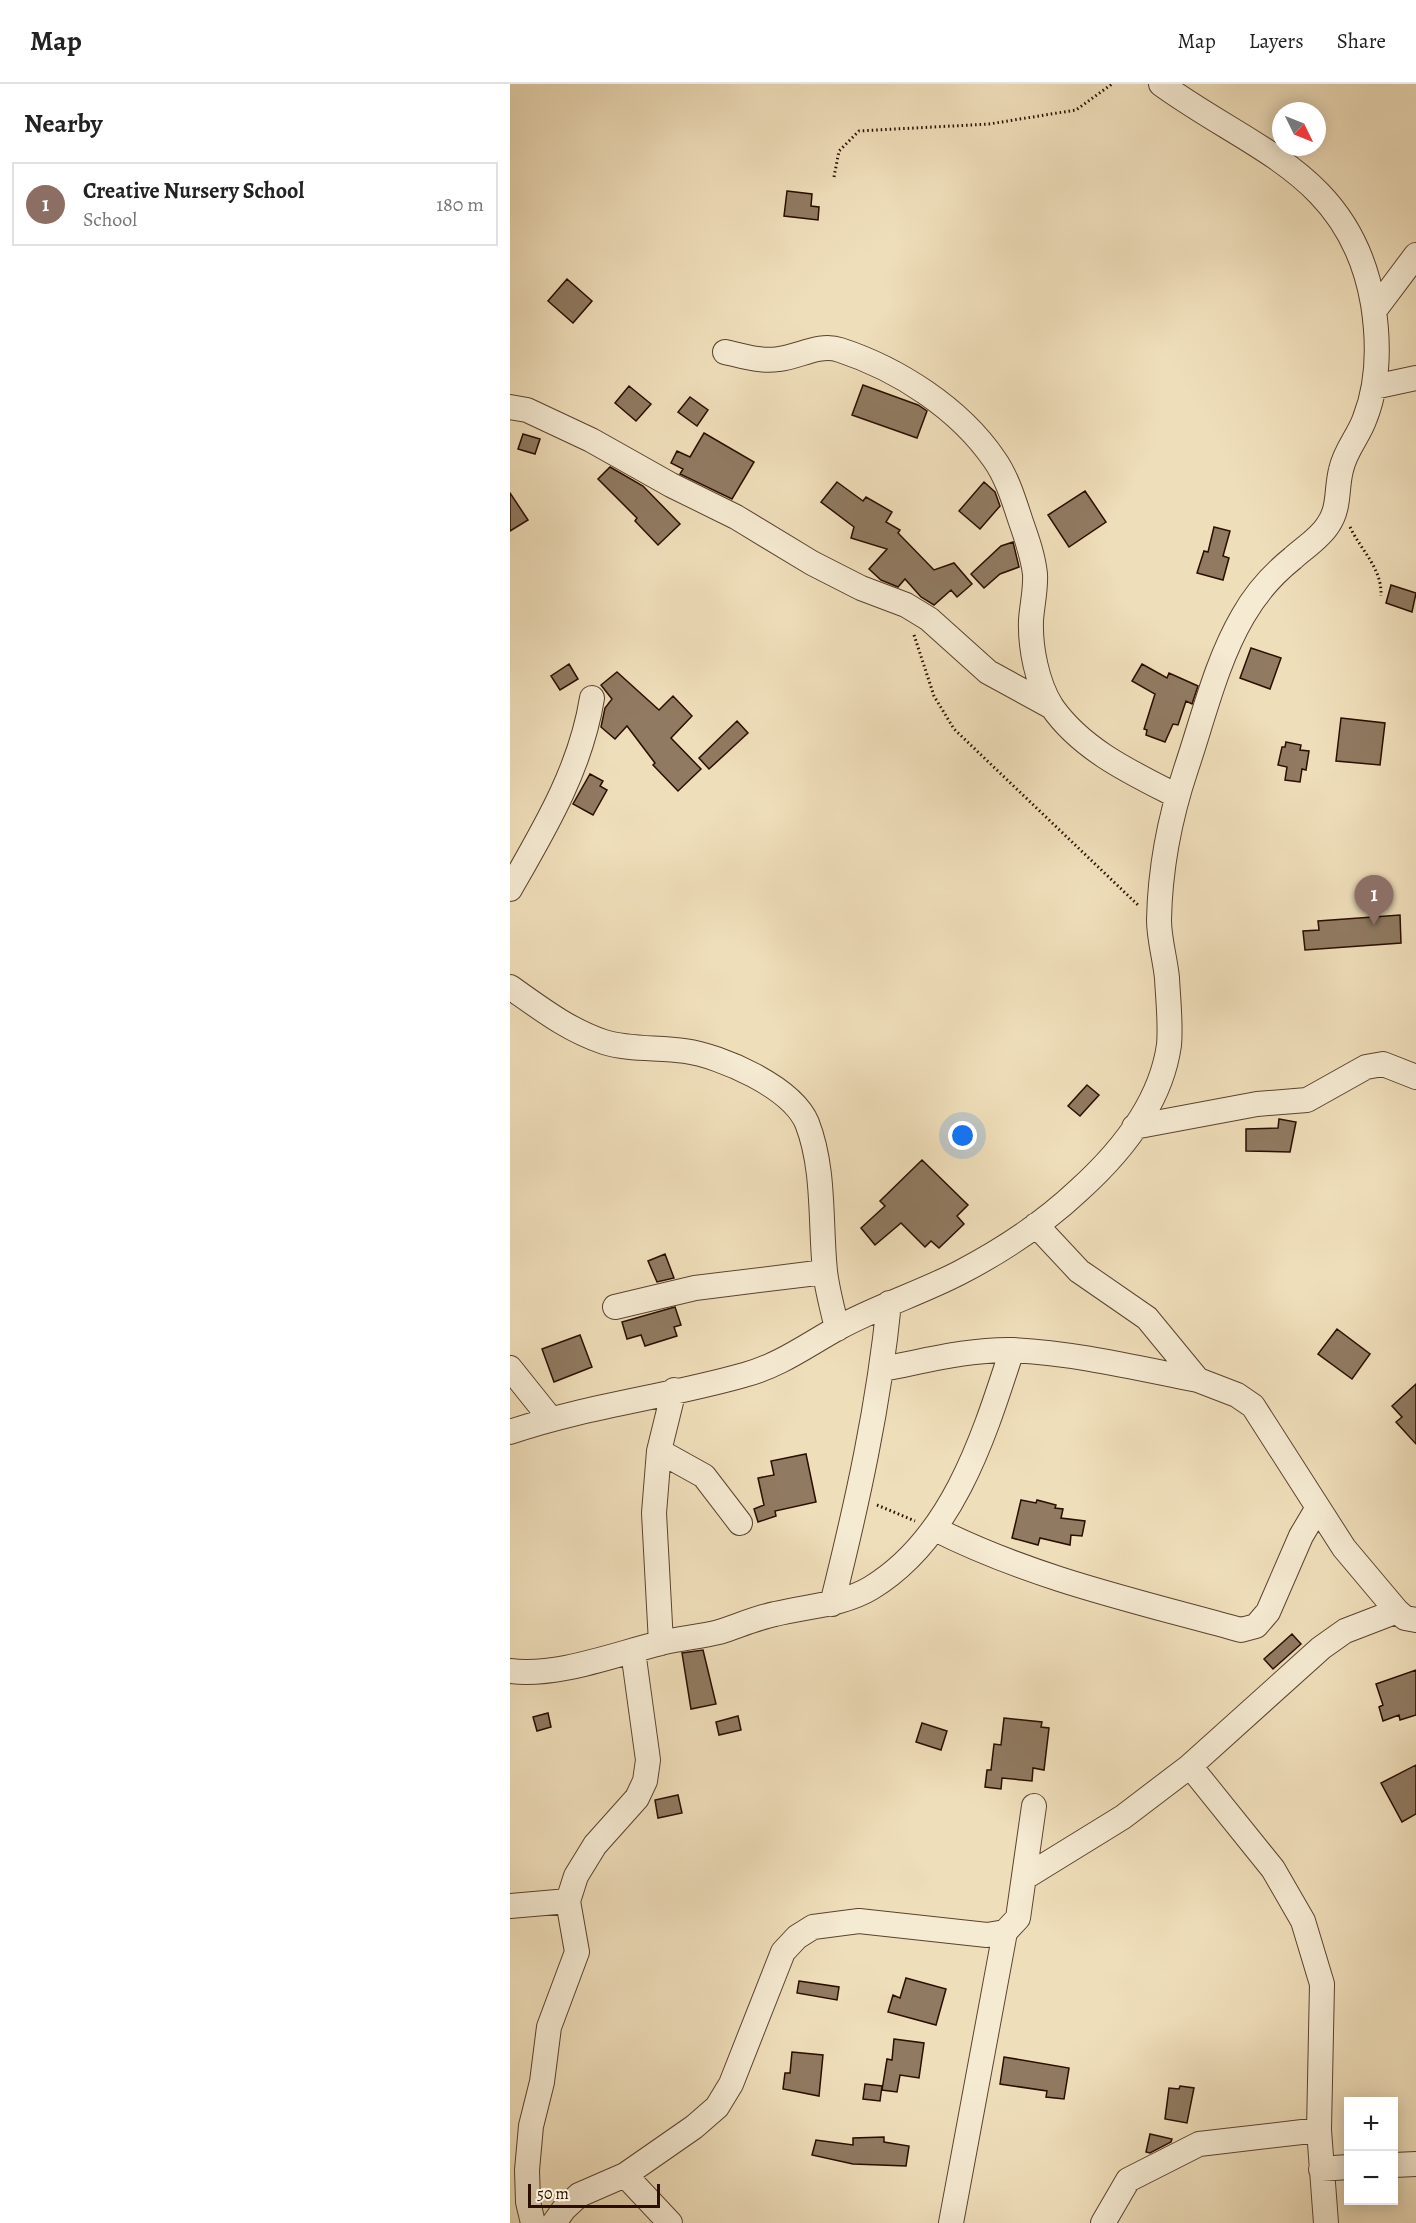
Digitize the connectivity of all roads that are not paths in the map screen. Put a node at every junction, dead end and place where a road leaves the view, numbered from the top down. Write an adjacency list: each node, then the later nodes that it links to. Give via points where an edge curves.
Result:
1 (1161, 84): 3 (street, via 1271,153 1333,206 1360,261)
2 (1416, 255): 3 (street)
3 (1374, 311): 6 (street)
4 (725, 352): 9 (street, via 756,360 777,360 815,349 837,349 902,379 968,427 995,460 1030,548 1035,575 1031,621 1034,652 1038,674)
5 (1416, 378): 6 (street)
6 (1374, 387): 10 (street, via 1364,424 1349,444 1340,471 1335,511 1327,527 1275,573 1244,613 1230,640)
7 (510, 407): 9 (street, via 526,410 591,440 736,517 812,563 906,605 929,619 988,672)
8 (592, 698): 11 (street, via 580,751 565,789)
9 (1052, 707): 10 (street, via 1087,745)
10 (1177, 796): 14 (street, via 1161,879 1159,927 1166,972 1169,1042 1149,1106)
11 (510, 889)
12 (510, 987): 16 (street, via 565,1025 605,1042 687,1051 718,1061 753,1075 794,1105 806,1122 821,1186)
13 (1416, 1077): 14 (street, via 1383,1065 1366,1067 1307,1100 1257,1104)
14 (1134, 1127): 15 (street, via 1077,1193)
15 (1036, 1225): 17 (street, via 958,1274); 23 (street, via 1079,1271 1147,1318)
16 (825, 1272): 18 (street, via 695,1288); 19 (street)
17 (889, 1303): 19 (street); 22 (street)
18 (615, 1307)
19 (837, 1329): 24 (street, via 795,1356 746,1375)
20 (1012, 1350): 22 (street, via 973,1352); 23 (street); 30 (street, via 972,1463)
21 (510, 1368): 25 (street)
22 (882, 1369): 31 (street, via 859,1497)
23 (1198, 1380): 28 (street, via 1237,1395 1253,1406)
24 (674, 1390): 25 (street); 27 (street)
25 (550, 1418): 26 (street)
26 (510, 1432)
27 (659, 1451): 29 (street, via 704,1476); 33 (street, via 654,1513)
28 (1317, 1509): 30 (street, via 1268,1612 1256,1626 1241,1630 1057,1580 983,1553); 32 (street, via 1365,1575)
29 (740, 1523)
30 (935, 1529): 31 (street, via 898,1567 870,1588)
31 (832, 1604): 33 (street, via 780,1612 718,1632)
32 (1406, 1616): 36 (street, via 1345,1631 1320,1647)
33 (661, 1643): 34 (street)
34 (633, 1651): 35 (street, via 578,1666); 39 (street, via 648,1760 645,1781 637,1798 595,1845 576,1876)
35 (510, 1671)
36 (1190, 1766): 38 (street, via 1123,1816); 42 (street, via 1273,1869 1303,1921 1322,1984)
37 (1034, 1806): 38 (street)
38 (1024, 1878): 41 (street, via 1018,1918)
39 (568, 1901): 40 (street); 48 (street, via 578,1952 549,2027 531,2126 527,2181)
40 (510, 1906)
41 (1005, 1932): 47 (street, via 987,1935 859,1921 813,1927 797,1937 783,1952 731,2084 717,2106); 51 (street)
42 (1318, 2130): 46 (street); 52 (street, via 1199,2144 1128,2180)
43 (1416, 2164): 44 (street)
44 (1398, 2165)
45 (1344, 2168): 46 (street)
46 (1322, 2169): 53 (street)
47 (625, 2175): 49 (street, via 579,2196); 50 (street)
48 (533, 2223)
49 (554, 2223)
50 (670, 2223)
51 (951, 2223)
52 (1103, 2223)
53 (1326, 2223)

